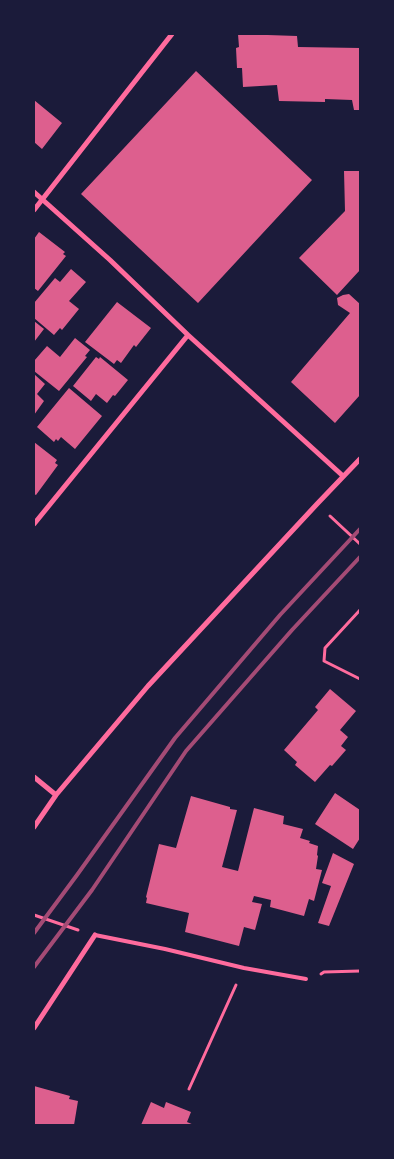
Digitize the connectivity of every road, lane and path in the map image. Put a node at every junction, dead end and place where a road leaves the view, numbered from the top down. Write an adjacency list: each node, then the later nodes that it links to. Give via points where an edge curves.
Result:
1 (172, 34): 3 (street)
2 (34, 192): 3 (street)
3 (42, 199): 4 (street); 5 (street)
4 (34, 210)
5 (188, 335): 7 (street); 9 (street)
6 (360, 459): 7 (street)
7 (343, 476): 8 (street)
8 (317, 504): 10 (path); 14 (street, via 148,686)
9 (34, 524)
10 (360, 544)
11 (360, 610): 12 (path, via 325,648 324,661)
12 (360, 679)
13 (34, 777): 14 (street)
14 (56, 795): 15 (street)
15 (34, 827)
16 (34, 915): 17 (path)
17 (95, 935): 18 (lane); 21 (street)
18 (244, 968): 20 (lane); 22 (path)
19 (360, 972): 20 (path, via 324,972)
20 (306, 979)
21 (34, 1028)
22 (189, 1089)

